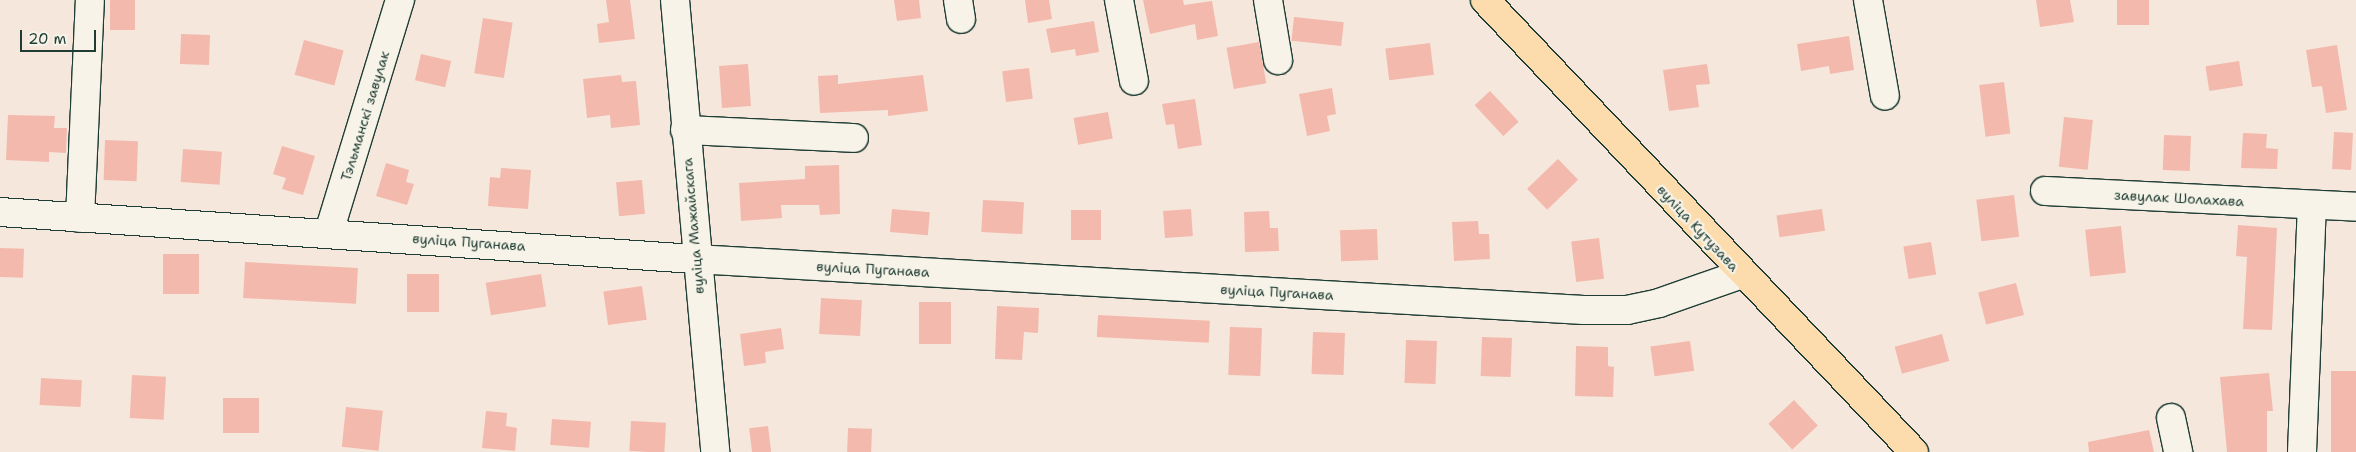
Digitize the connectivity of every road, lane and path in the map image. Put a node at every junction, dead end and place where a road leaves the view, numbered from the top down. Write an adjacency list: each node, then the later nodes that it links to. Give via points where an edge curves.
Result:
1 (400, 0): 18 (street, Тэльманскі завулак)
2 (675, 0): 11 (street, вуліца Мажайскага)
3 (1120, 0): 9 (street)
4 (1268, 0): 8 (street)
5 (1485, 0): 20 (main road, вуліца Кутузава)
6 (1868, 0): 10 (street)
7 (90, 1): 17 (street)
8 (1278, 60)
9 (1134, 81)
10 (1885, 96)
11 (685, 130): 12 (street); 19 (street, вуліца Мажайскага)
12 (854, 138)
13 (2045, 191): 14 (street, завулак Шолахава)
14 (2312, 206): 15 (street, завулак Шолахава); 25 (street)
15 (2356, 207)
16 (0, 212): 17 (street, вуліца Пуганава)
17 (80, 218): 18 (street, вуліца Пуганава)
18 (329, 232): 19 (street, вуліца Пуганава)
19 (695, 259): 20 (street, вуліца Пуганава, via 1584,310 1627,310 1659,303); 22 (street, вуліца Мажайскага)
20 (1742, 274): 23 (main road, вуліца Кутузава)
21 (2171, 418): 24 (street)
22 (715, 452)
23 (1914, 452)
24 (2178, 452)
25 (2302, 452)

